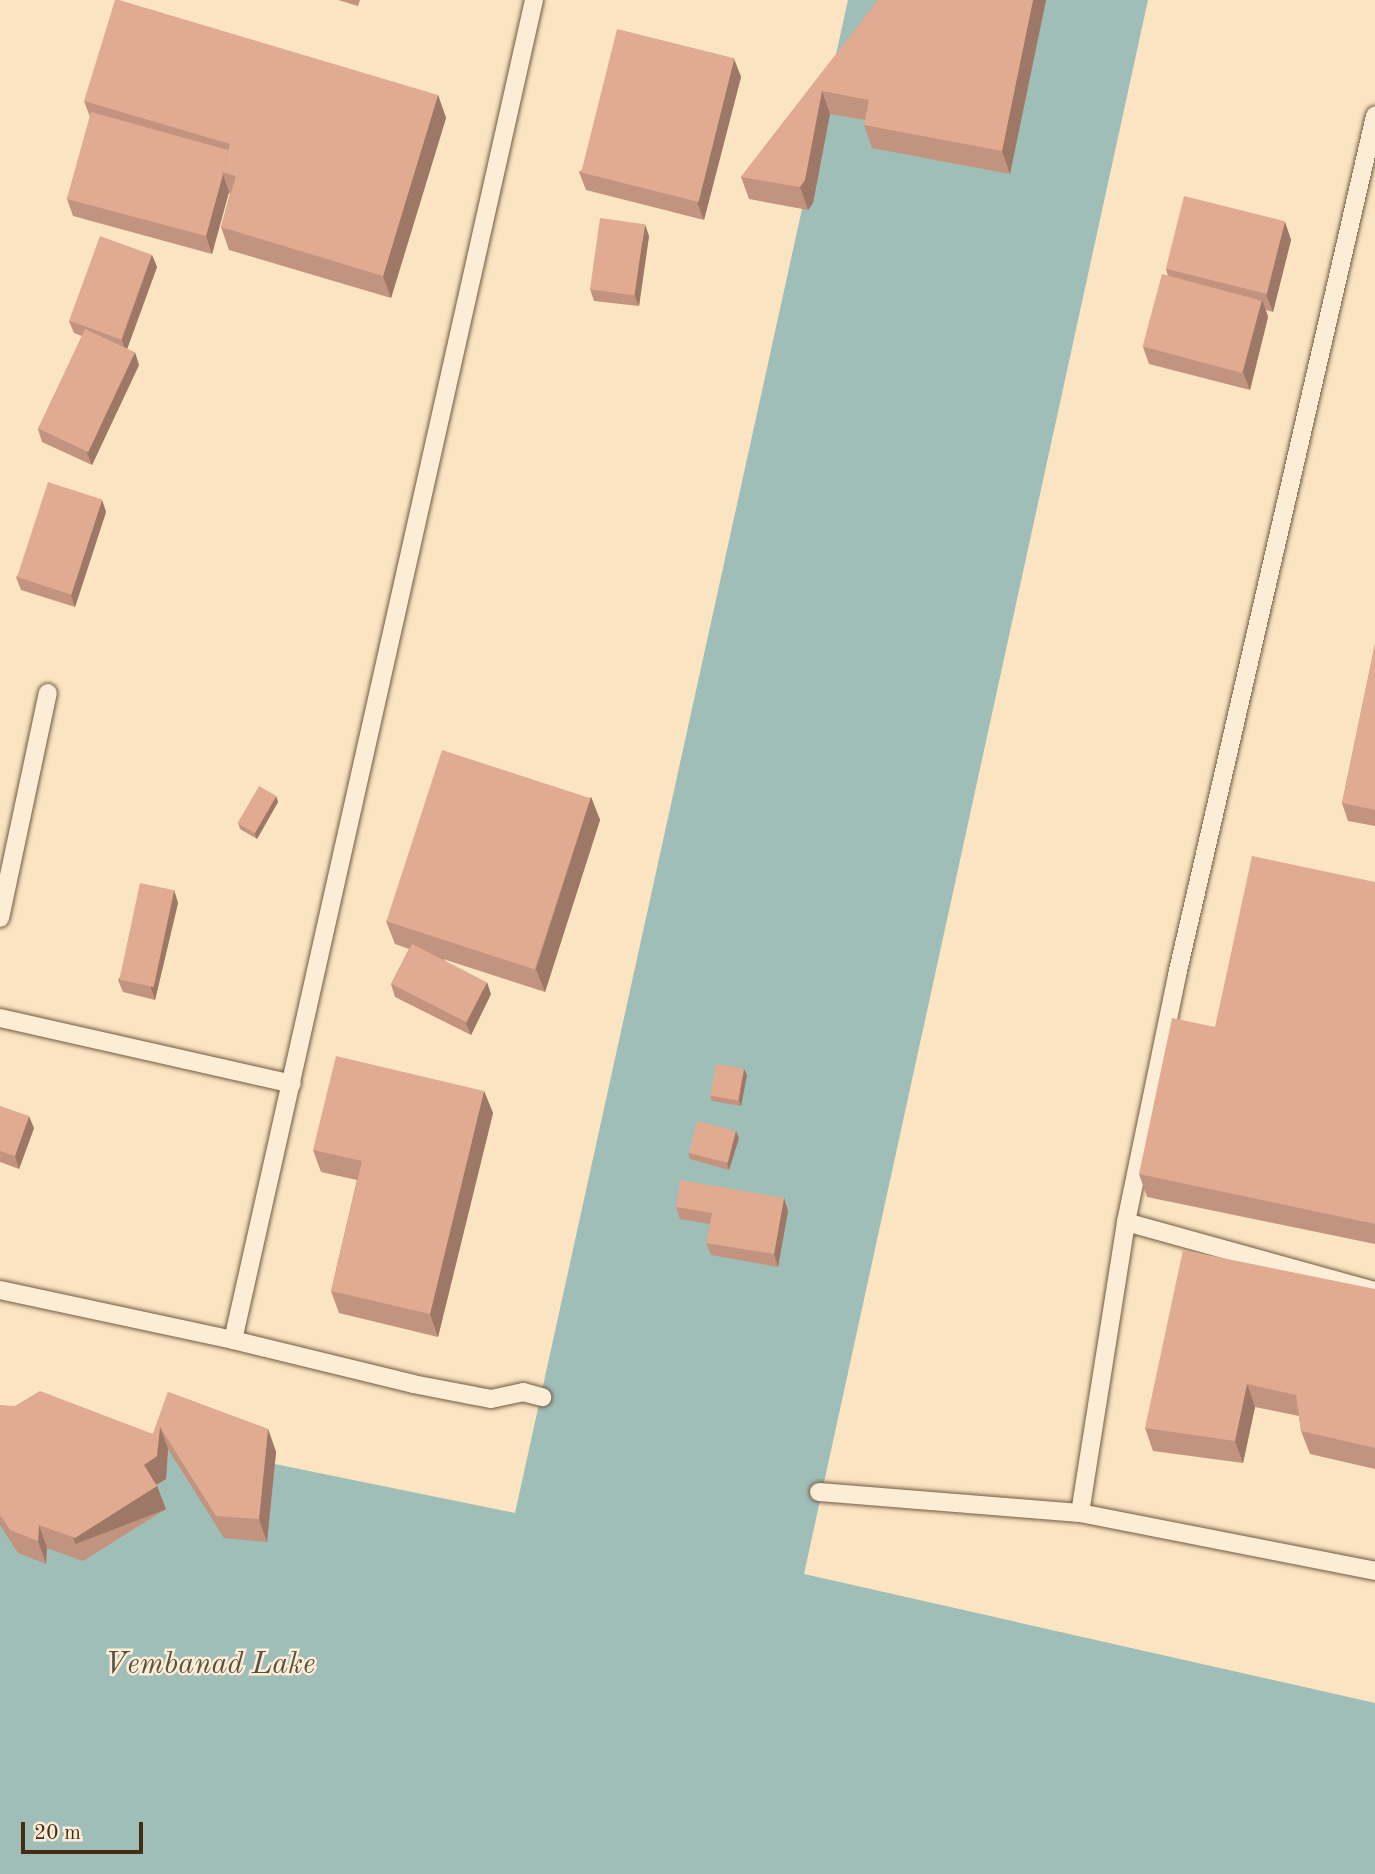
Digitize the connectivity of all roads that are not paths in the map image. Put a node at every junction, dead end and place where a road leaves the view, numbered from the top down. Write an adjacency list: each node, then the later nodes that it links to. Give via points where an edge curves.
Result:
1 (534, 0): 6 (lane)
2 (1375, 116): 7 (lane, via 1177,975)
3 (48, 693): 4 (lane)
4 (0, 918)
5 (0, 1018): 6 (lane)
6 (292, 1084): 10 (lane)
7 (1126, 1222): 9 (lane); 13 (lane)
8 (0, 1290): 10 (lane)
9 (1375, 1291)
10 (233, 1340): 11 (lane, via 491,1399 523,1391)
11 (542, 1397)
12 (819, 1492): 13 (lane)
13 (1080, 1513): 14 (lane)
14 (1375, 1571)

